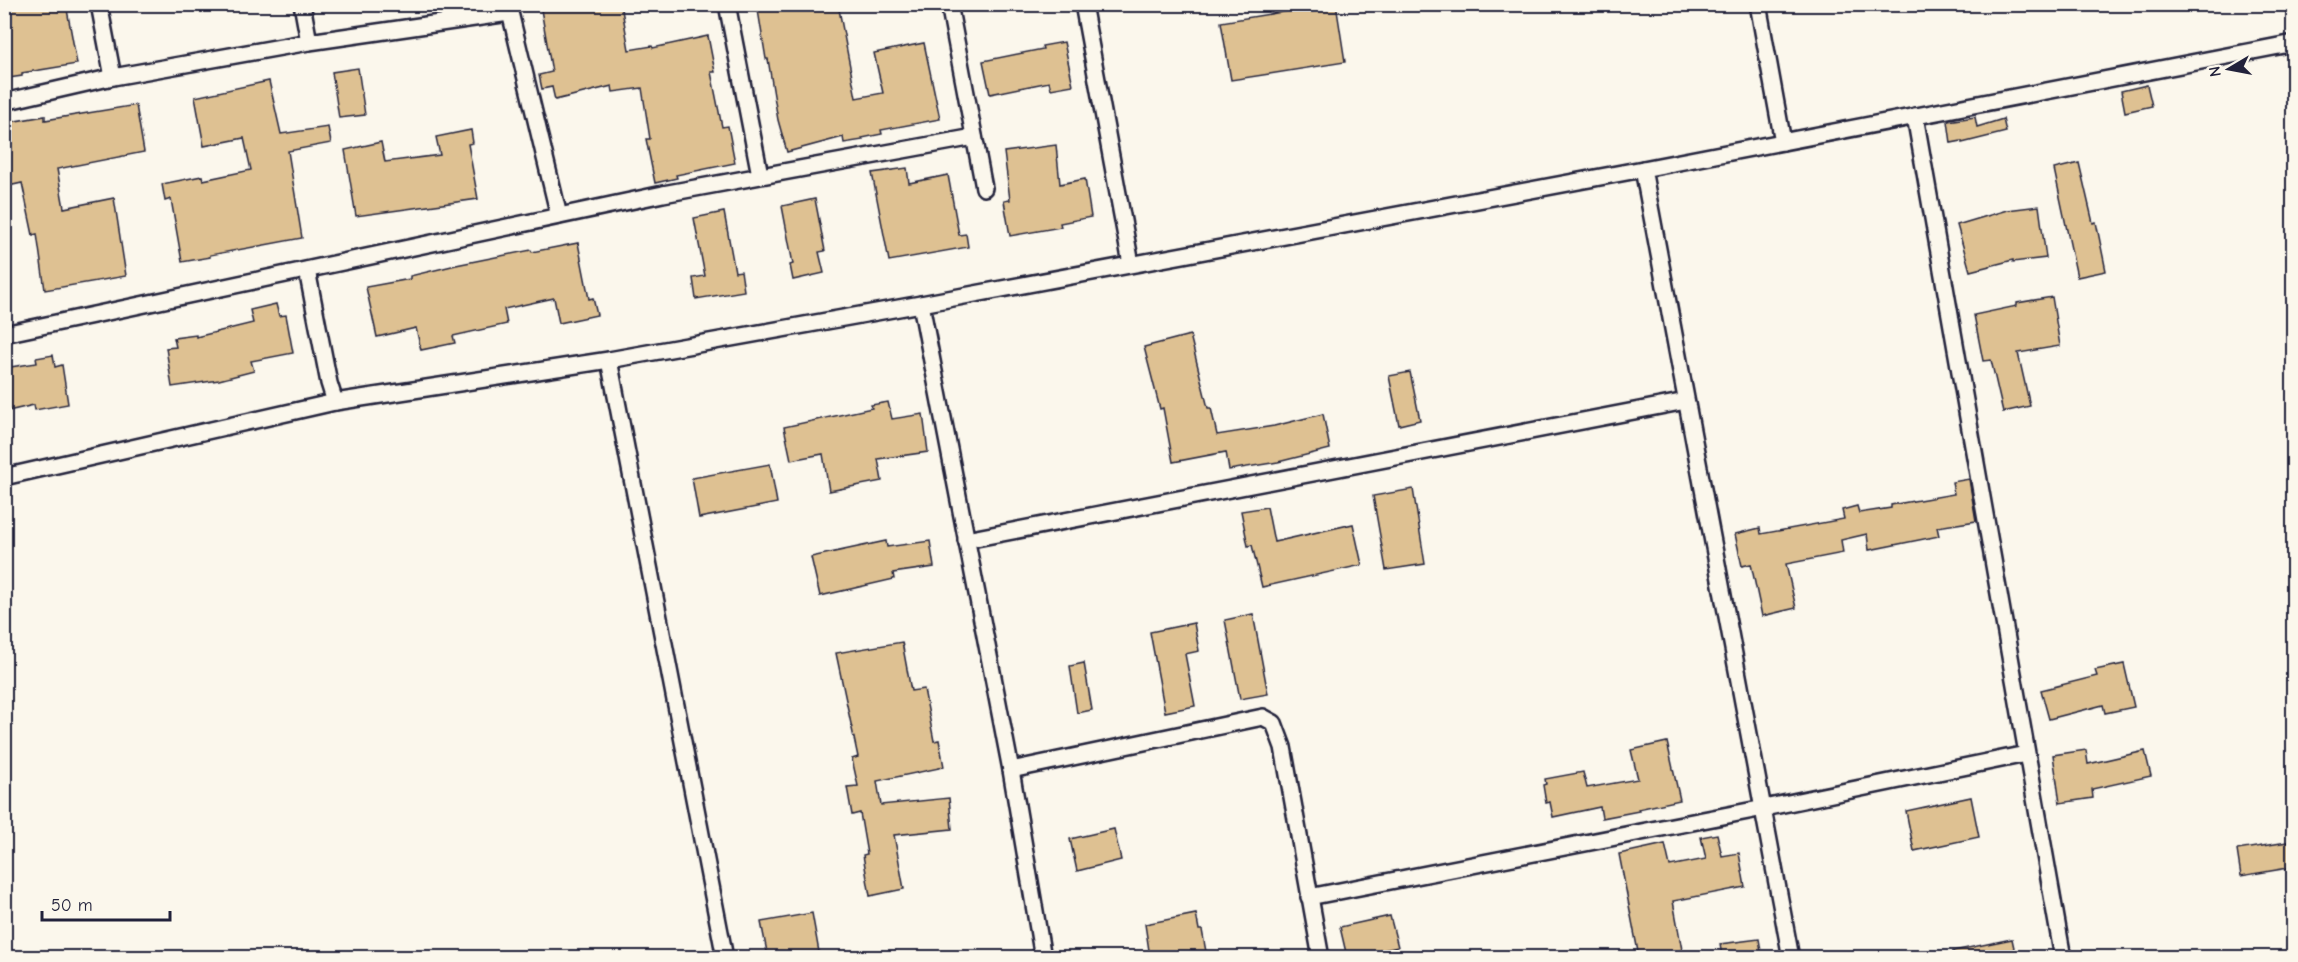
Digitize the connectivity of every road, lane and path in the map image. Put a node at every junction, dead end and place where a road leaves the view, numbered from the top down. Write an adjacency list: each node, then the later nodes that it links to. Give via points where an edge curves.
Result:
1 (99, 4): 11 (street)
2 (302, 4): 8 (street)
3 (727, 4): 17 (street)
4 (949, 4): 14 (street)
5 (1083, 4): 20 (street)
6 (1758, 4): 15 (street)
7 (509, 9): 8 (street); 19 (street)
8 (309, 42): 11 (street)
9 (2293, 43): 10 (street); 13 (street)
10 (2294, 48)
11 (113, 77): 12 (street)
12 (4, 102)
13 (1916, 116): 15 (street); 29 (street)
14 (974, 136): 17 (street); 18 (street)
15 (1783, 142): 16 (street)
16 (1643, 169): 20 (street); 25 (street)
17 (760, 176): 19 (street)
18 (984, 188)
19 (559, 216): 21 (street)
20 (1131, 264): 22 (street)
21 (307, 270): 23 (street); 26 (street)
22 (921, 304): 24 (street); 28 (street)
23 (4, 334)
24 (609, 360): 26 (street); 33 (street)
25 (1686, 401): 28 (street); 31 (street)
26 (335, 402): 27 (street)
27 (4, 477)
28 (966, 540): 30 (street)
29 (2026, 754): 31 (street); 37 (street)
30 (1011, 770): 32 (street, via 1263,717 1274,723 1281,736); 34 (street)
31 (1764, 808): 32 (street); 36 (street)
32 (1309, 897): 35 (street)
33 (725, 957)
34 (1043, 957)
35 (1321, 957)
36 (1791, 957)
37 (2063, 957)

